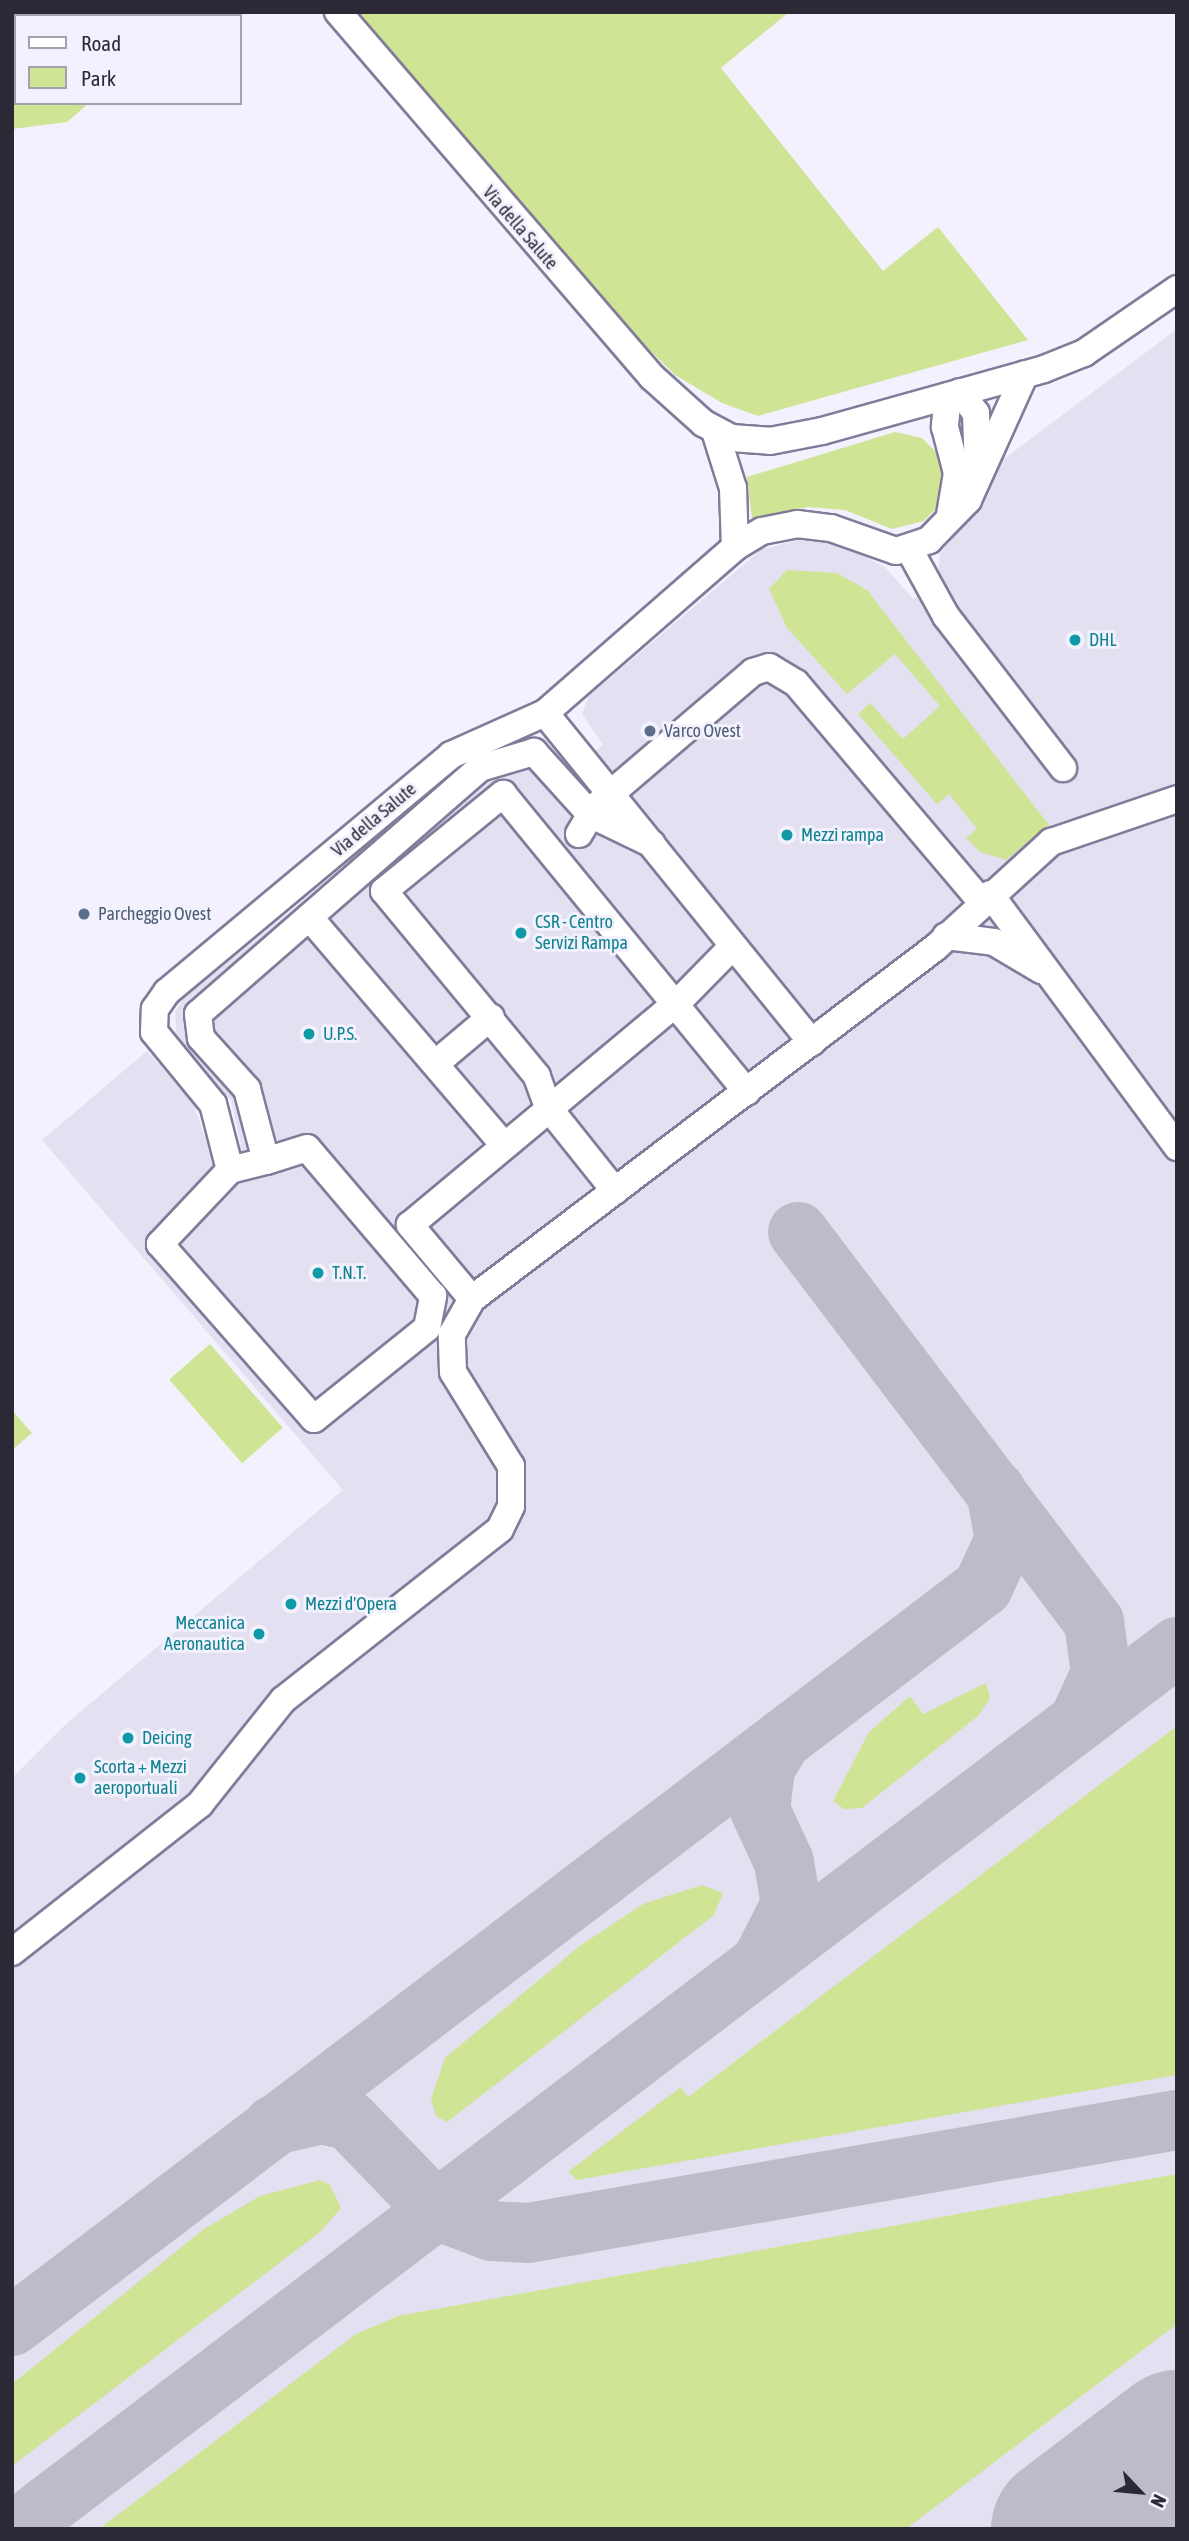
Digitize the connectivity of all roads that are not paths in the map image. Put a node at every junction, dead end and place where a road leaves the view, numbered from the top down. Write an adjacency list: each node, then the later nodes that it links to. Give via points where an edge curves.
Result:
1 (338, 12): 5 (street, Via della Salute, via 537,250 652,377)
2 (1177, 289): 3 (street, via 1083,353)
3 (1025, 374): 4 (street); 6 (street)
4 (954, 394): 5 (street, via 769,441); 6 (street, via 976,413); 7 (street, via 945,427 957,497)
5 (715, 431): 8 (street, via 733,488)
6 (978, 474): 7 (street, via 968,500)
7 (940, 532): 9 (street)
8 (735, 547): 9 (street, Via della Salute, via 762,531 797,524); 10 (street, Via della Salute)
9 (909, 549): 11 (street, via 940,607)
10 (545, 713): 12 (street); 30 (street, Via della Salute, via 452,755 167,992 155,1009 154,1032 213,1104)
11 (1063, 768)
12 (612, 794): 14 (street); 15 (street); 17 (street, via 753,672 768,667 796,683)
13 (1177, 799): 17 (street, via 1051,842)
14 (581, 814): 15 (street); 16 (street); 18 (street, via 534,752 480,768)
15 (652, 844): 20 (street)
16 (578, 880): 22 (street); 23 (street, via 503,794 384,891)
17 (985, 897): 19 (street); 21 (street)
18 (310, 918): 25 (street); 31 (street, via 209,1000 195,1024 247,1089)
19 (946, 936): 21 (street, via 994,942 1021,955); 24 (street)
20 (733, 946): 22 (street); 24 (street)
21 (1059, 988): 29 (street)
22 (678, 1002): 26 (street); 27 (street)
23 (491, 1017): 25 (street); 27 (street, via 537,1076)
24 (812, 1043): 26 (street)
25 (429, 1057): 28 (street)
26 (747, 1092): 32 (street)
27 (548, 1107): 28 (street); 32 (street)
28 (503, 1144): 33 (street, via 410,1225)
29 (1177, 1147)
30 (228, 1161): 31 (street); 31 (street, via 160,1244 314,1419 427,1328 433,1296 307,1148)
31 (266, 1161)
32 (615, 1191): 33 (street)
33 (472, 1299): 34 (street, via 452,1334 453,1372 510,1466 511,1506 500,1529 283,1700 192,1811)
34 (12, 1952)

